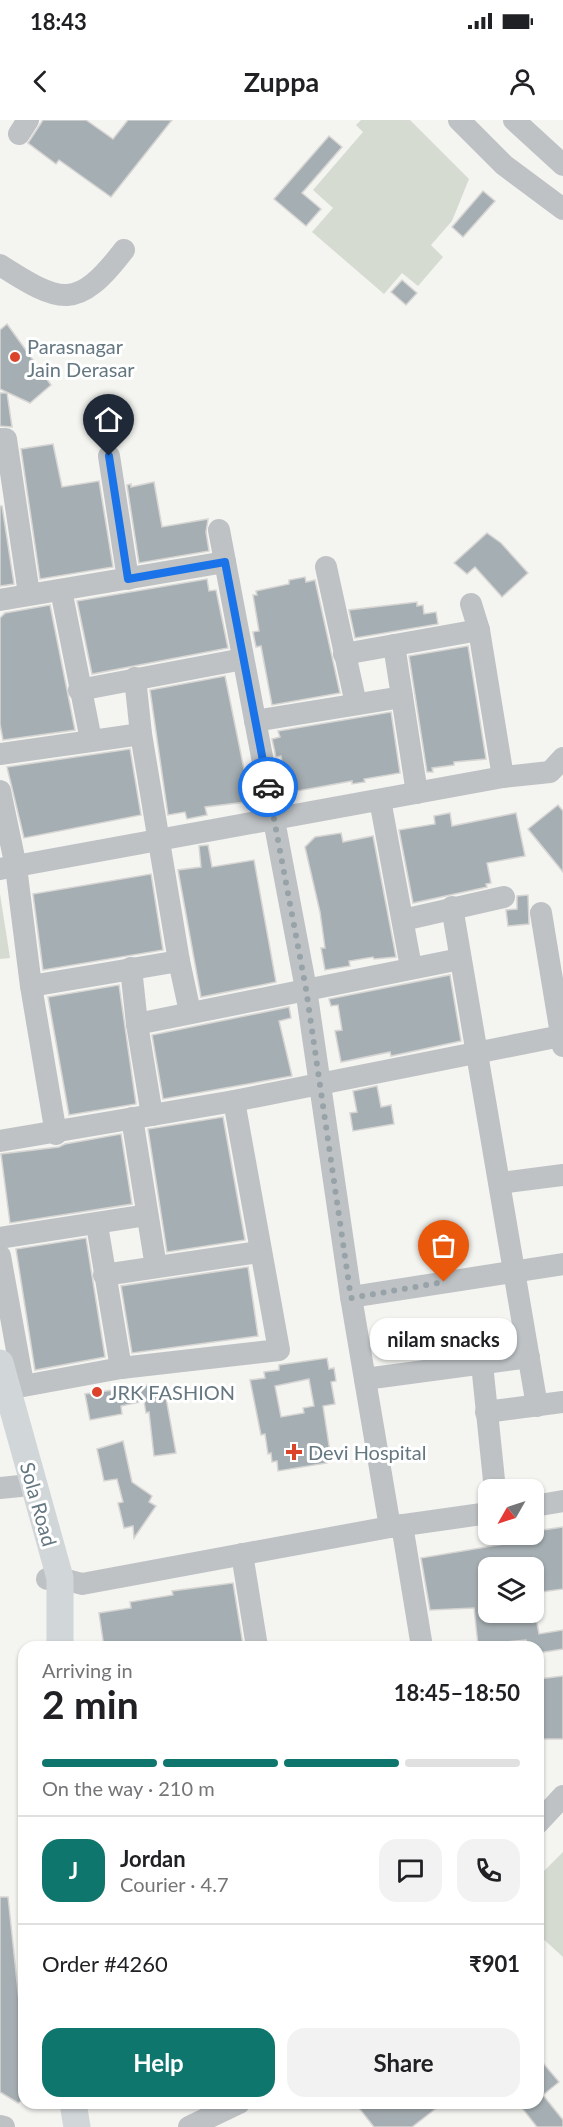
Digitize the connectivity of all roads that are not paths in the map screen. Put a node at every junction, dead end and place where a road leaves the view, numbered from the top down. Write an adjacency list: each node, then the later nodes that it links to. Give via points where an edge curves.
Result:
1 (459, 120): 4 (street, via 504,165)
2 (514, 120): 3 (street)
3 (561, 163): 4 (street)
4 (537, 188): 5 (street)
5 (563, 209)
6 (124, 250): 7 (street, via 104,277 84,292 61,296 35,288)
7 (0, 265)
8 (0, 439): 10 (street, via 6,439)
9 (109, 456): 14 (street)
10 (8, 500): 16 (street)
11 (219, 530): 12 (street)
12 (225, 562): 14 (street); 22 (street)
13 (326, 567): 21 (street)
14 (128, 579): 15 (street)
15 (61, 590): 16 (street); 24 (street)
16 (29, 594): 17 (street)
17 (0, 600)
18 (471, 604): 19 (street)
19 (479, 630): 20 (street); 32 (street)
20 (394, 645): 21 (street); 25 (street)
21 (344, 654): 26 (street)
22 (243, 659): 23 (street); 27 (street)
23 (135, 678): 24 (street); 28 (street)
24 (79, 690): 29 (street)
25 (402, 697): 26 (street); 34 (street)
26 (356, 704): 27 (street)
27 (255, 721): 36 (street)
28 (141, 734): 29 (street); 37 (street)
29 (91, 740): 30 (street)
30 (0, 754)
31 (563, 758): 32 (street, via 550,772)
32 (503, 777): 34 (street)
33 (0, 791): 38 (street)
34 (417, 793): 35 (street)
35 (380, 800): 36 (street); 42 (street)
36 (275, 821): 37 (street); 48 (street)
37 (161, 841): 38 (street); 44 (street)
38 (8, 868): 47 (street)
39 (504, 897): 40 (street)
40 (452, 907): 42 (street); 43 (street)
41 (541, 913): 51 (street)
42 (403, 920): 45 (street)
43 (460, 959): 45 (street); 52 (street)
44 (179, 961): 46 (street); 49 (street)
45 (411, 967): 48 (street)
46 (131, 968): 47 (street); 50 (street)
47 (31, 986): 56 (street)
48 (306, 989): 49 (street); 53 (street)
49 (190, 1012): 50 (street)
50 (137, 1024): 55 (street)
51 (562, 1041): 52 (street)
52 (476, 1052): 53 (street); 59 (street)
53 (318, 1084): 54 (street); 69 (street)
54 (234, 1101): 55 (street); 63 (street)
55 (142, 1117): 56 (street); 60 (street)
56 (56, 1134): 57 (street)
57 (0, 1141)
58 (563, 1175): 59 (street)
59 (500, 1183): 67 (street)
60 (147, 1215): 61 (street); 66 (street)
61 (98, 1225): 62 (street); 68 (street)
62 (0, 1238)
63 (259, 1252): 66 (street); 73 (street, via 279,1350)
64 (0, 1256): 75 (street)
65 (563, 1264): 67 (street)
66 (156, 1267): 68 (street)
67 (514, 1271): 69 (street); 70 (street)
68 (104, 1275): 73 (street)
69 (351, 1298): 74 (street)
70 (529, 1357): 72 (street); 77 (street)
71 (0, 1363): 75 (main road, Sola Road)
72 (482, 1364): 74 (street); 78 (street)
73 (121, 1368): 75 (street)
74 (364, 1379): 85 (street)
75 (15, 1384): 87 (main road, Sola Road)
76 (563, 1402): 77 (street)
77 (537, 1406): 78 (street)
78 (486, 1412): 80 (street)
79 (0, 1414): 81 (main road, Sola Road)
80 (494, 1479)
81 (10, 1487): 87 (main road, Sola Road)
82 (563, 1501): 83 (street)
83 (544, 1504)
84 (478, 1515): 85 (street)
85 (396, 1526): 86 (street); 91 (street)
86 (242, 1554): 87 (street, via 82,1584); 90 (street)
87 (53, 1579): 88 (main road, Sola Road); 89 (main road, Sola Road)
88 (48, 1641)
89 (59, 1641)
90 (256, 1641)
91 (421, 1641)
92 (563, 1796): 93 (street)
93 (544, 1817)
94 (226, 2109): 95 (street)
95 (189, 2127)

